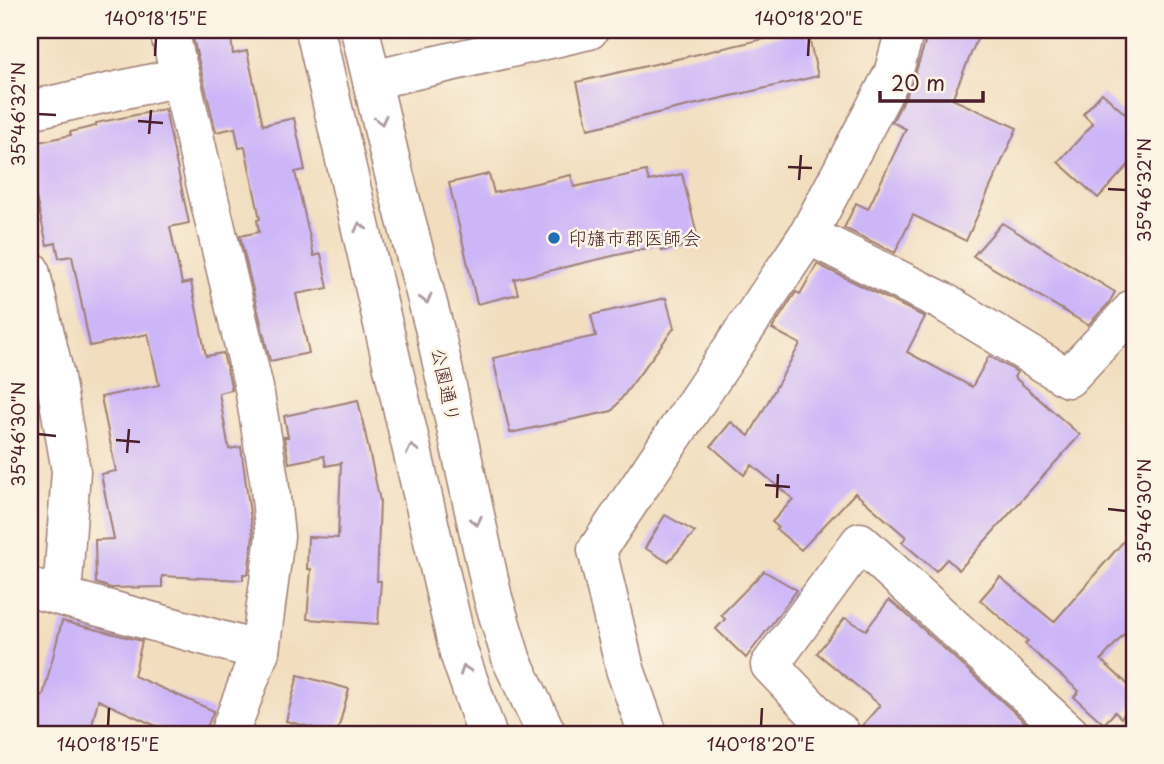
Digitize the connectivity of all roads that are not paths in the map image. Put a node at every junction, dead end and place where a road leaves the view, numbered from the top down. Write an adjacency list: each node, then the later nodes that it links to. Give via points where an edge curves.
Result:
1 (169, 30): 6 (street)
2 (315, 30): 15 (street, one-way to 2, via 459,653)
3 (360, 30): 7 (street, 公園通り)
4 (589, 30): 7 (street)
5 (905, 30): 9 (street, via 893,74)
6 (180, 77): 8 (street); 13 (street, via 254,388 269,479 275,536)
7 (372, 80): 16 (street, 公園通り, one-way to 16, via 435,331 493,598 512,661)
8 (30, 110)
9 (808, 235): 11 (street, via 942,300 1068,379); 17 (street, via 597,550 625,669)
10 (30, 270): 12 (street, via 71,471)
11 (1134, 308)
12 (46, 592): 13 (street)
13 (260, 651): 14 (street)
14 (229, 734)
15 (487, 734)
16 (547, 734)
17 (648, 734)
18 (841, 734): 19 (street, via 770,665 860,542)
19 (1070, 734)

